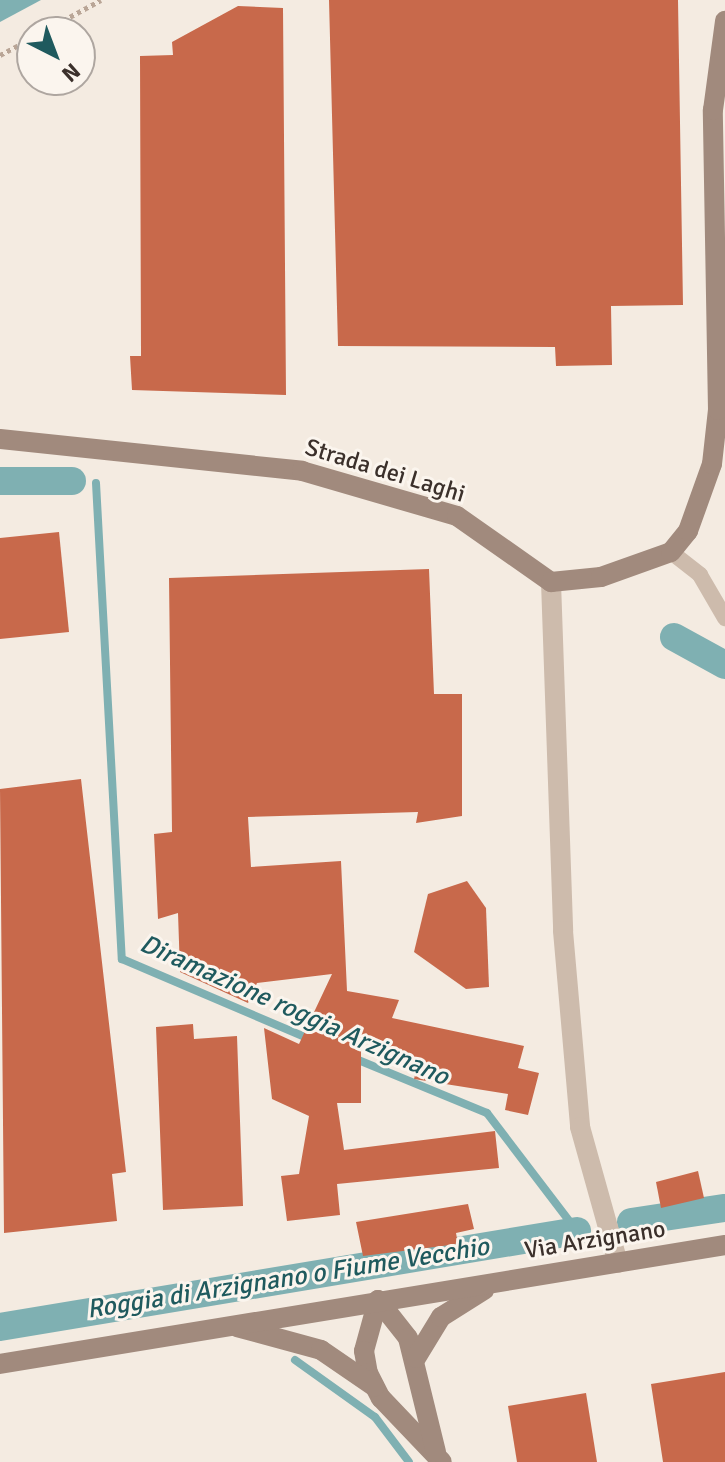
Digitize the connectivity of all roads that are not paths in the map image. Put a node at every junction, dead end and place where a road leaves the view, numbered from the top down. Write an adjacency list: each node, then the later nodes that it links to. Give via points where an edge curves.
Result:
1 (725, 21): 3 (street, via 713,110 718,410 712,464 688,531)
2 (0, 439): 4 (street, Strada dei Laghi, via 302,471 457,516)
3 (671, 552): 4 (street, via 601,577); 5 (lane, via 700,575)
4 (551, 582): 7 (street, via 563,931 580,1127)
5 (725, 618)
6 (725, 1245): 7 (street, Via Arzignano)
7 (618, 1263): 8 (street, Via Arzignano)
8 (502, 1281): 9 (street, Via Arzignano); 11 (street, via 441,1317)
9 (378, 1300): 10 (street, Via Arzignano); 11 (street); 13 (street, via 364,1351)
10 (225, 1325): 12 (street, Via Arzignano); 13 (street, via 321,1350)
11 (416, 1358): 14 (street)
12 (0, 1364)
13 (375, 1387): 14 (street)
14 (439, 1457)

